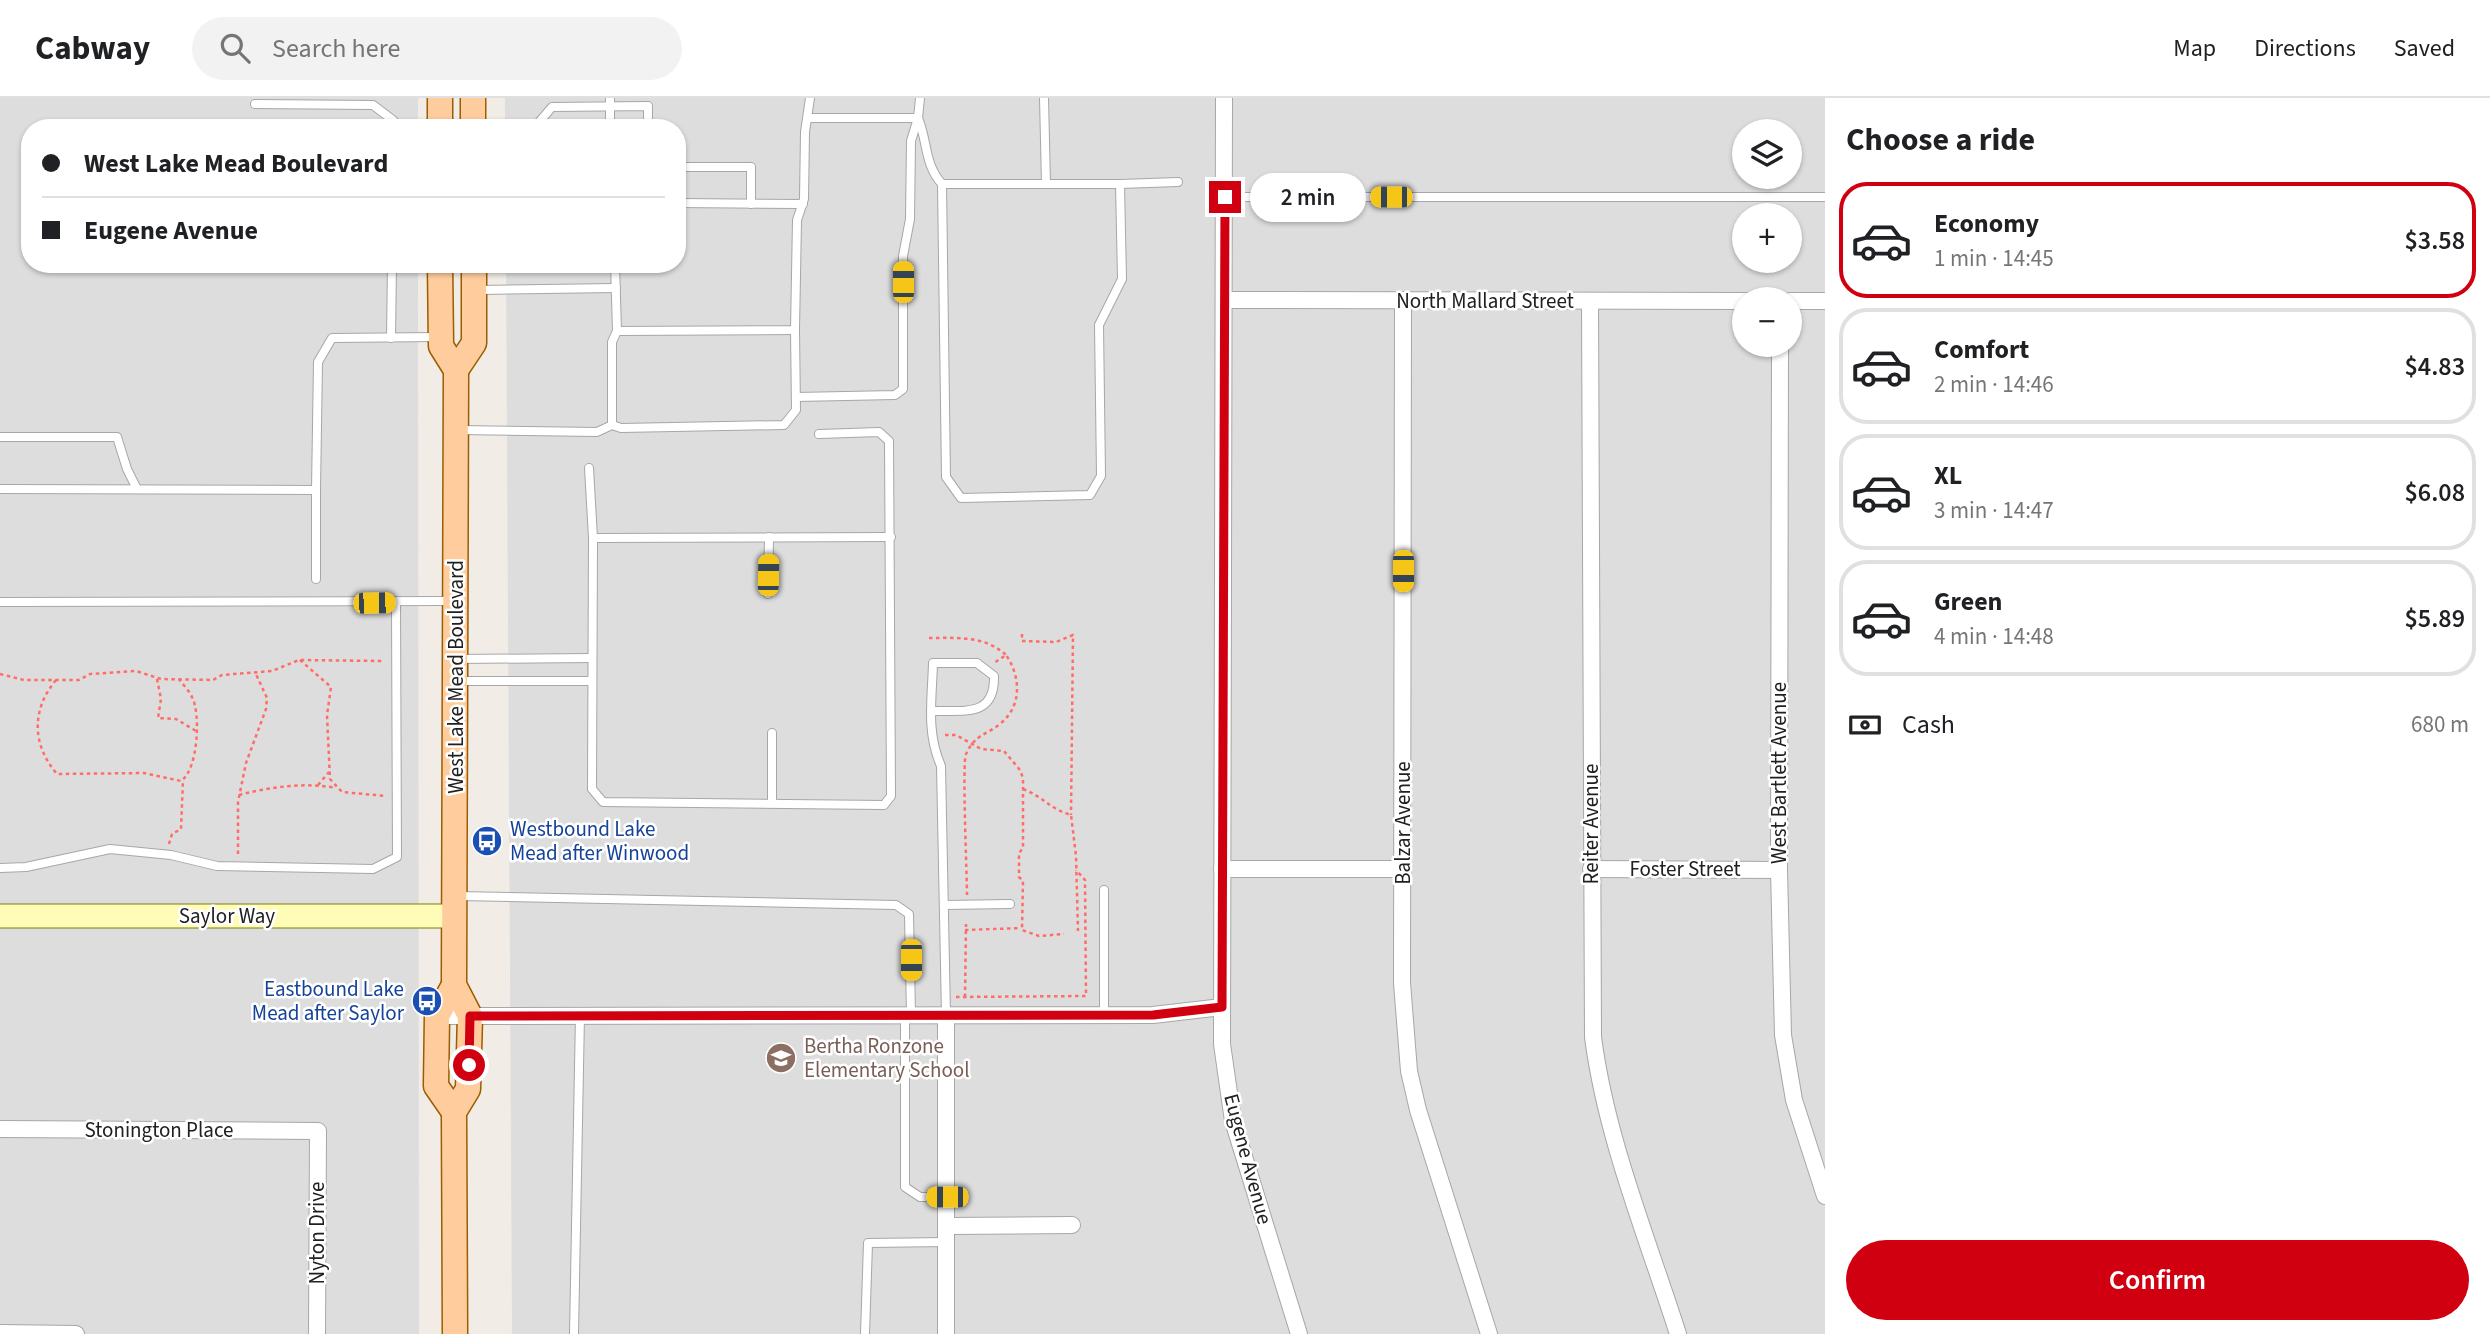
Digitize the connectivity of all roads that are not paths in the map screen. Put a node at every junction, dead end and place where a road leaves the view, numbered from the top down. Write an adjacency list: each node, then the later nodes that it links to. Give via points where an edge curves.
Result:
1 (440, 98): 13 (main road)
2 (473, 98): 14 (main road)
3 (810, 98): 10 (lane)
4 (920, 98): 11 (lane)
5 (1044, 98): 20 (lane)
6 (1224, 98): 22 (street, Eugene Avenue)
7 (552, 102): 8 (lane); 15 (lane)
8 (610, 102): 16 (lane, via 648,106)
9 (255, 104): 12 (lane, via 373,105)
10 (808, 118): 11 (lane); 26 (lane)
11 (918, 118): 19 (lane, via 926,138 926,157); 45 (lane, via 911,141 910,219 903,256 903,389 895,395)
12 (391, 119)
13 (440, 119)
14 (473, 119)
15 (540, 119)
16 (648, 119)
17 (686, 167): 25 (lane, via 751,167)
18 (1178, 182): 21 (lane)
19 (942, 184): 20 (lane); 21 (lane, via 946,477 961,498 1090,495 1101,476 1099,325 1122,279)
20 (1046, 184): 21 (lane)
21 (1120, 184)
22 (1225, 197): 23 (lane); 33 (street, Eugene Avenue)
23 (1825, 197)
24 (686, 204): 25 (lane)
25 (751, 204): 26 (lane)
26 (803, 204): 39 (lane, via 797,220)
27 (393, 273): 42 (lane)
28 (440, 273): 41 (main road, West Lake Mead Boulevard)
29 (474, 273): 32 (main road)
30 (615, 273): 31 (lane)
31 (616, 288): 32 (lane); 40 (lane)
32 (474, 290): 44 (main road, via 474,344)
33 (1226, 300): 34 (street, North Mallard Street); 69 (street, Eugene Avenue)
34 (1403, 300): 35 (street, North Mallard Street); 70 (street, Balzar Avenue)
35 (1590, 301): 36 (street, North Mallard Street); 71 (street, Reiter Avenue)
36 (1732, 301)
37 (1802, 301): 38 (street)
38 (1825, 302)
39 (795, 330): 40 (lane); 45 (lane)
40 (617, 331): 46 (lane, via 612,342)
41 (441, 337): 42 (lane); 44 (main road, West Lake Mead Boulevard, via 441,346)
42 (391, 338): 53 (lane, via 332,338 318,362)
43 (1780, 357): 72 (street, West Bartlett Avenue)
44 (456, 370): 47 (main road, West Lake Mead Boulevard)
45 (796, 397): 46 (lane, via 796,410 784,425)
46 (612, 425): 47 (lane, via 597,432)
47 (456, 430): 59 (main road, West Lake Mead Boulevard)
48 (819, 434): 55 (lane, via 885,435 889,441)
49 (0, 437): 52 (lane, via 117,438)
50 (589, 468): 56 (lane)
51 (0, 489): 52 (lane)
52 (137, 489): 53 (lane)
53 (316, 490): 57 (lane)
54 (769, 537): 55 (lane); 56 (lane); 58 (lane)
55 (891, 537): 67 (lane, via 889,801 884,805)
56 (593, 538): 62 (lane)
57 (316, 579)
58 (768, 594)
59 (456, 601): 61 (lane); 63 (main road, West Lake Mead Boulevard)
60 (0, 602): 61 (lane)
61 (396, 603): 68 (lane, via 397,857 373,869 217,866 110,849 26,867)
62 (592, 659): 63 (lane); 64 (lane)
63 (456, 670): 64 (lane); 76 (main road, West Lake Mead Boulevard)
64 (592, 681): 67 (lane, via 592,789 603,802)
65 (931, 711): 65 (lane, via 933,663 977,663 994,676 994,693 986,704 974,710); 75 (lane, via 931,735 941,766)
66 (772, 733): 67 (lane)
67 (772, 803)
68 (0, 867)
69 (1222, 869): 70 (street); 79 (street, Eugene Avenue)
70 (1403, 869): 101 (street, Balzar Avenue, via 1402,983 1409,1071)
71 (1591, 869): 72 (street, Foster Street); 102 (street, Reiter Avenue, via 1597,1067)
72 (1779, 870): 89 (street, West Bartlett Avenue, via 1783,1035 1794,1100)
73 (1104, 890): 83 (lane)
74 (1010, 904): 75 (lane)
75 (944, 905): 82 (lane)
76 (454, 906): 77 (street, Saylor Way); 78 (main road, West Lake Mead Boulevard); 81 (lane, via 896,905 909,914)
77 (0, 916)
78 (454, 985): 84 (main road, West Lake Mead Boulevard); 85 (main road, West Lake Mead Boulevard)
79 (1222, 1007): 83 (street); 100 (street, Eugene Avenue, via 1222,1044 1233,1121)
80 (580, 1015): 81 (street); 85 (street); 97 (lane)
81 (908, 1015): 82 (street); 90 (lane, via 905,1187 919,1196)
82 (946, 1015): 83 (street); 90 (street)
83 (1104, 1015)
84 (437, 1016): 85 (street); 86 (main road, West Lake Mead Boulevard, via 436,1086)
85 (470, 1016): 86 (main road, West Lake Mead Boulevard, via 468,1089)
86 (454, 1112): 96 (main road, West Lake Mead Boulevard)
87 (0, 1129): 88 (street, Stonington Place)
88 (318, 1131): 95 (street, Nyton Drive)
89 (1825, 1196)
90 (947, 1197): 92 (street)
91 (1072, 1225): 92 (street)
92 (947, 1234): 98 (lane, via 868,1242); 99 (street)
93 (0, 1333): 94 (street)
94 (76, 1334)
95 (317, 1334)
96 (455, 1334)
97 (575, 1334)
98 (865, 1334)
99 (946, 1334)
100 (1299, 1334)
101 (1489, 1334)
102 (1678, 1334)

